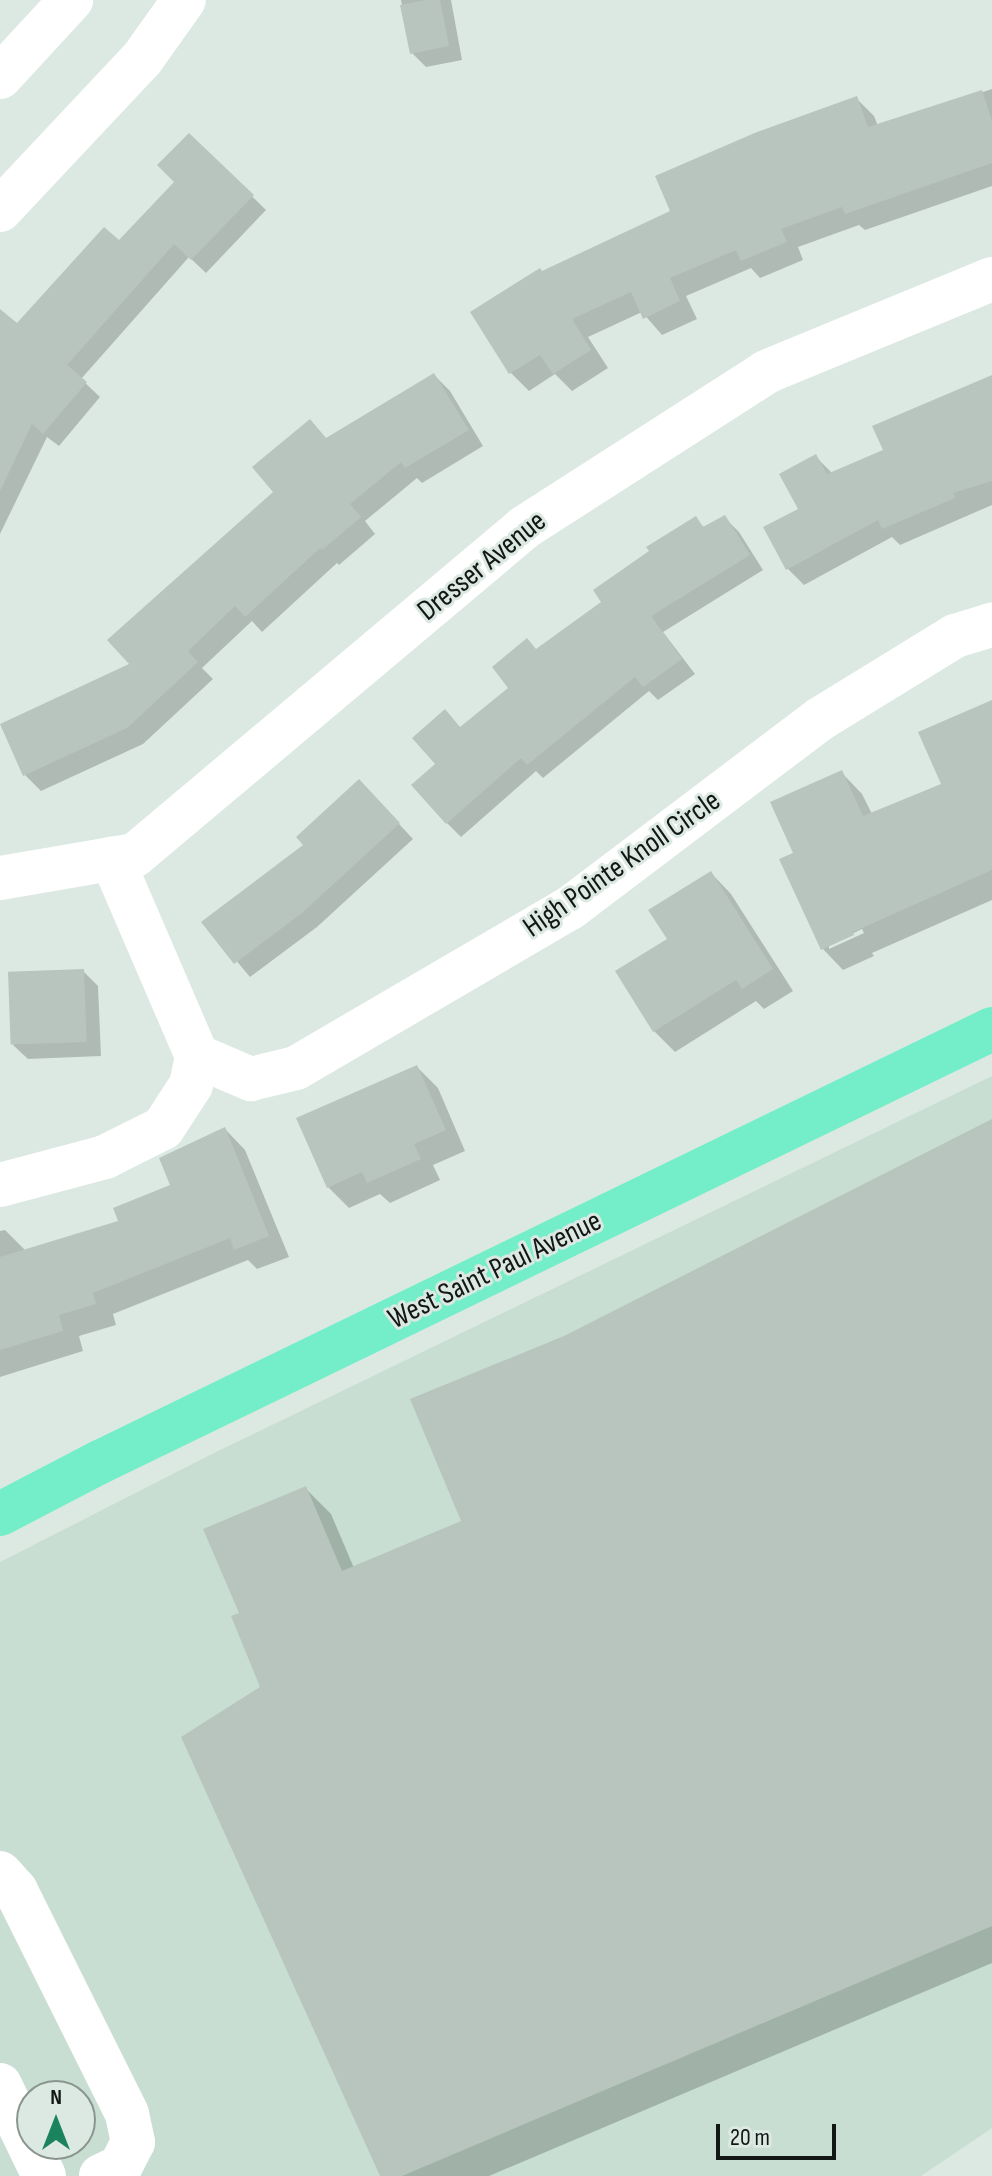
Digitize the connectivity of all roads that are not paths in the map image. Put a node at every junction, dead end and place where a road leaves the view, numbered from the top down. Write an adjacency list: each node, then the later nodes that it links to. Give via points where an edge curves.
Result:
1 (71, 0): 3 (street)
2 (184, 0): 4 (street, via 142,59)
3 (0, 77)
4 (0, 210)
5 (992, 279): 7 (street, Dresser Avenue, via 766,372 525,527 135,855)
6 (992, 625): 10 (street, High Pointe Knoll Circle, via 955,636 820,719 570,908 296,1068 251,1079)
7 (112, 859): 8 (street, Dresser Avenue); 10 (street)
8 (0, 878)
9 (992, 1029): 12 (main road, West Saint Paul Avenue)
10 (197, 1056): 11 (street, via 182,1103 163,1128 105,1157)
11 (0, 1185)
12 (0, 1514)
13 (0, 1873): 16 (street, via 16,1891 127,2114 133,2142 120,2167)
14 (0, 2085): 15 (street)
15 (44, 2176)
16 (101, 2176)

